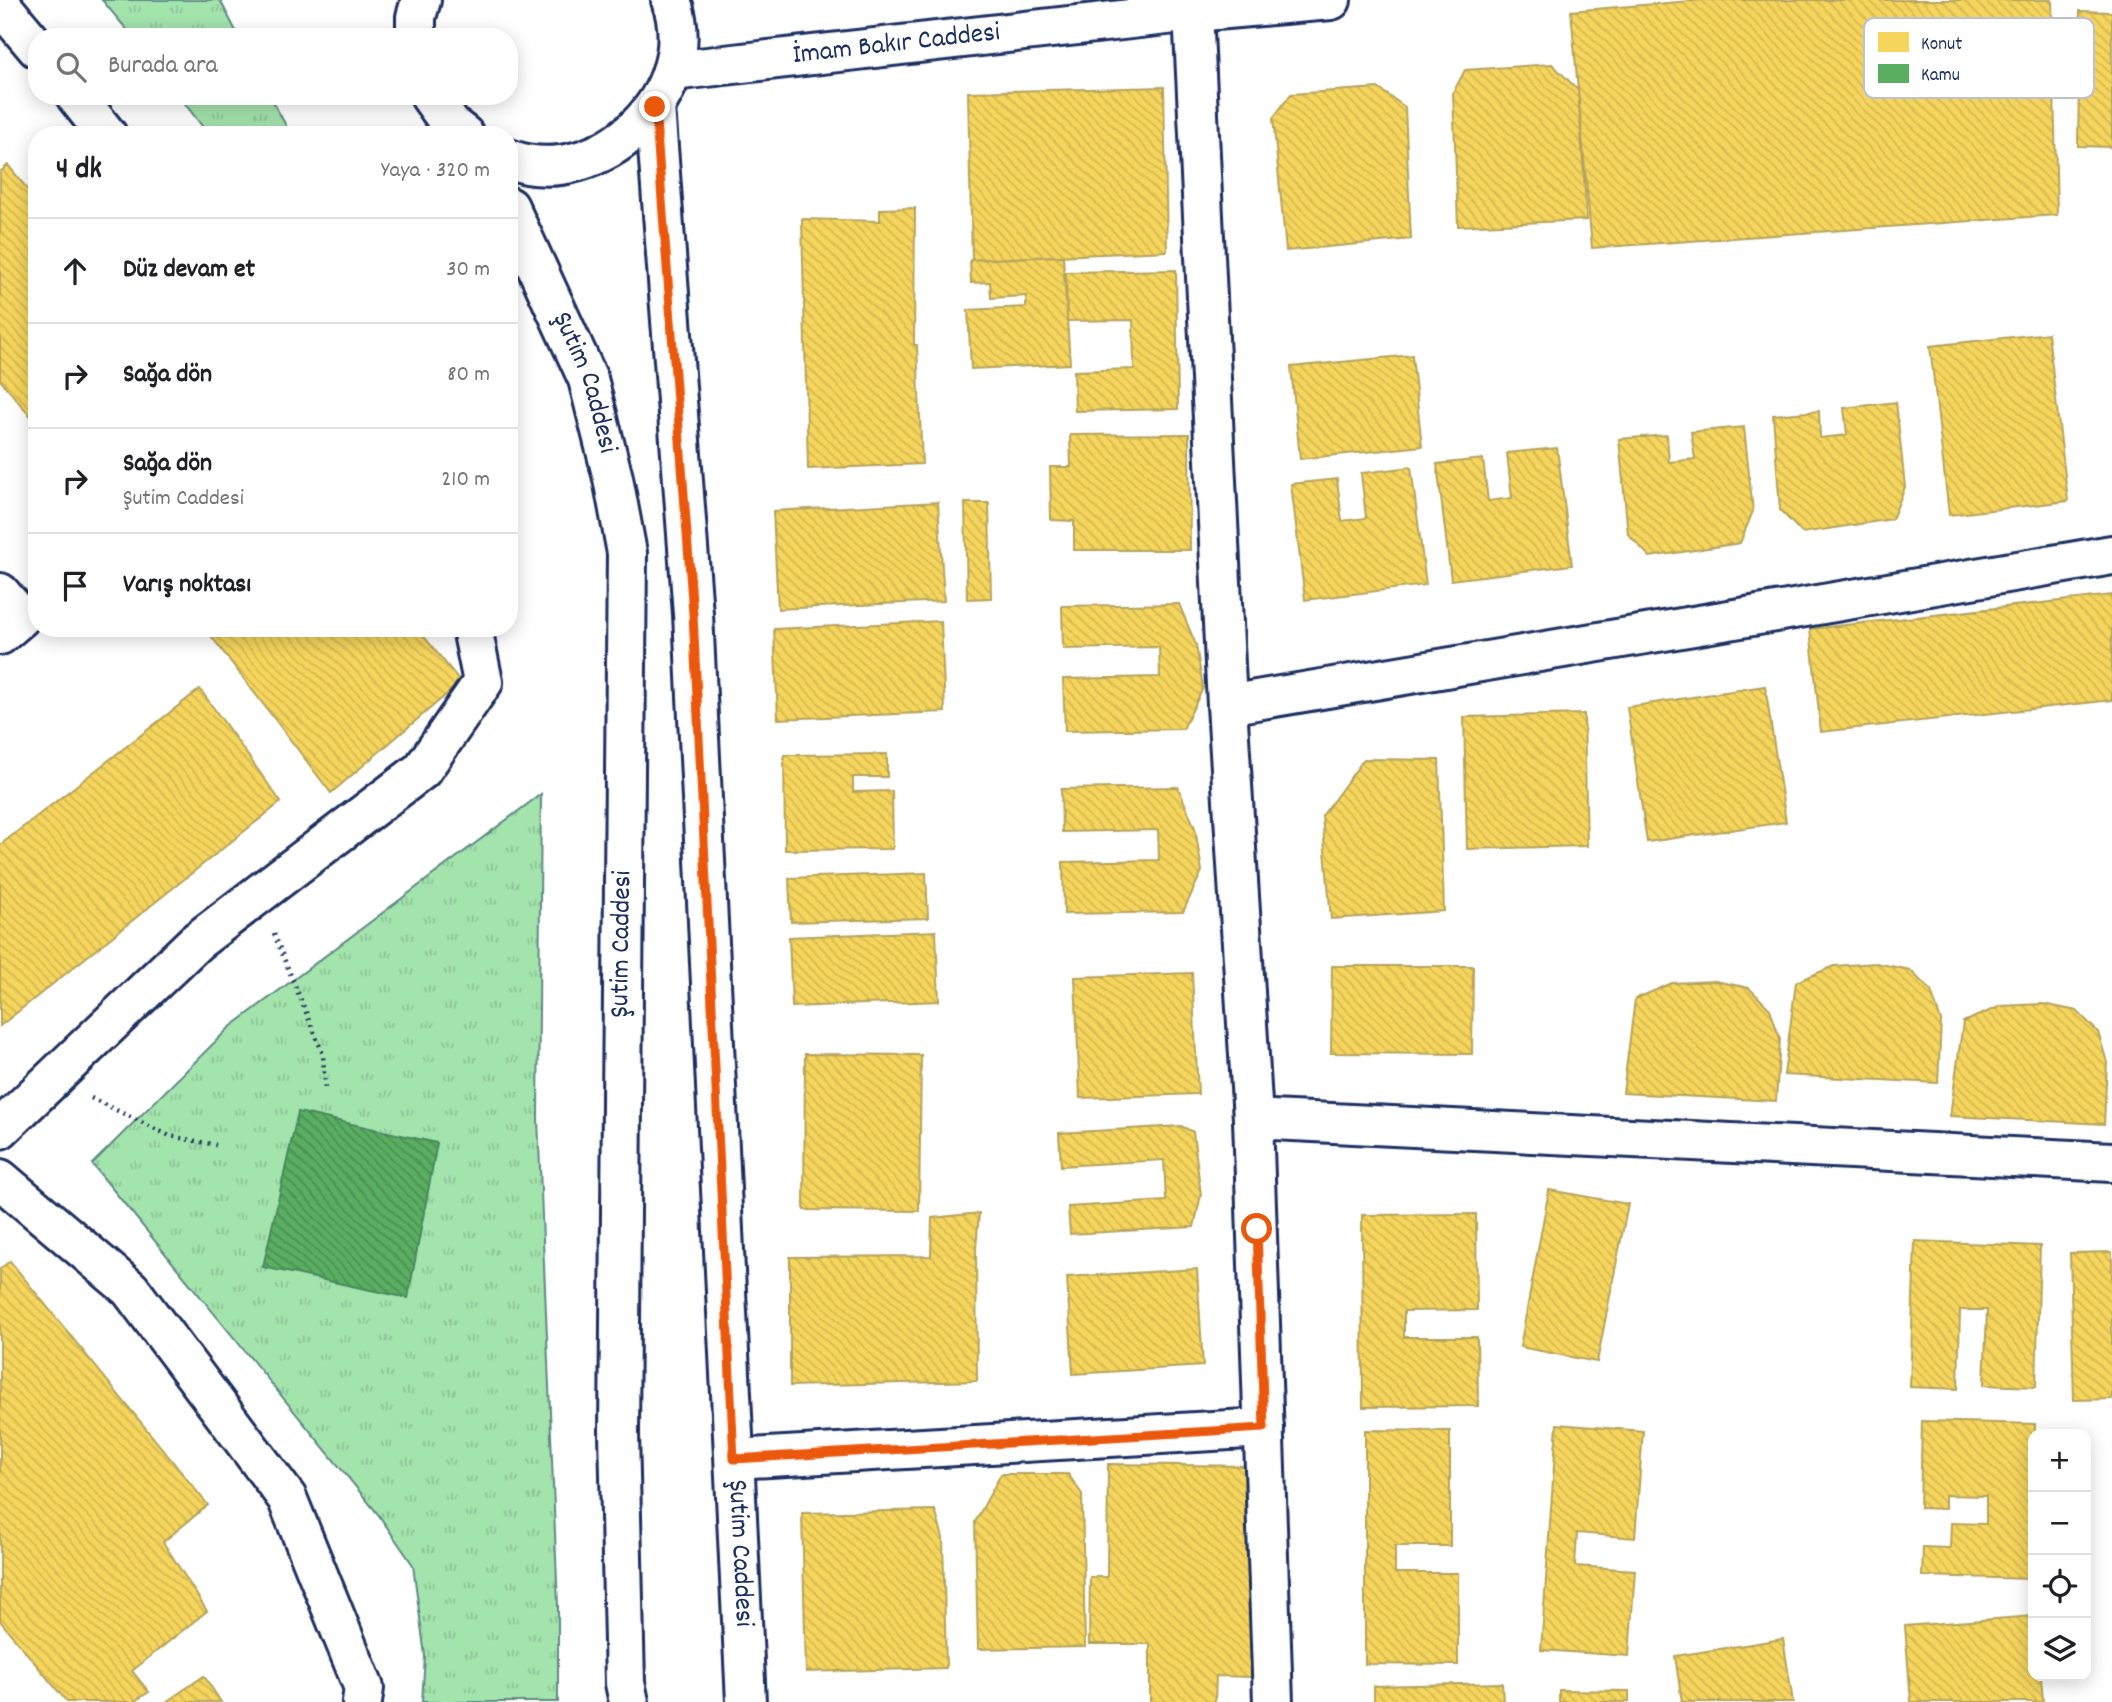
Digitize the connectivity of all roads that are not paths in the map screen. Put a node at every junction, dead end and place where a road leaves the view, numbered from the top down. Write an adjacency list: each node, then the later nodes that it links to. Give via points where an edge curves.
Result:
1 (671, 0): 6 (street, via 677,39)
2 (1331, 0): 4 (street, İmam Bakır Caddesi)
3 (0, 4): 5 (street)
4 (1193, 12): 6 (street, İmam Bakır Caddesi); 18 (street)
5 (28, 37)
6 (672, 71): 9 (street)
7 (83, 105): 10 (street)
8 (437, 105): 11 (street)
9 (655, 107): 12 (street, via 629,136 596,156 558,165); 24 (street, Şutim Caddesi, via 693,614)
10 (100, 126)
11 (452, 126)
12 (518, 160)
13 (518, 227): 26 (street, Şutim Caddesi, via 588,379 627,554 619,1433)
14 (2112, 555): 18 (street)
15 (0, 593): 16 (street, via 21,617)
16 (0, 635)
17 (474, 637): 20 (street, via 483,682 422,769 196,942)
18 (1227, 705): 19 (street)
19 (1254, 1119): 21 (street); 23 (street)
20 (0, 1129)
21 (2112, 1162)
22 (0, 1179): 25 (street, via 130,1289 287,1498 364,1688)
23 (1264, 1428): 24 (street); 28 (street)
24 (734, 1459): 27 (street, Şutim Caddesi)
25 (362, 1702)
26 (629, 1702)
27 (746, 1702)
28 (1273, 1702)

